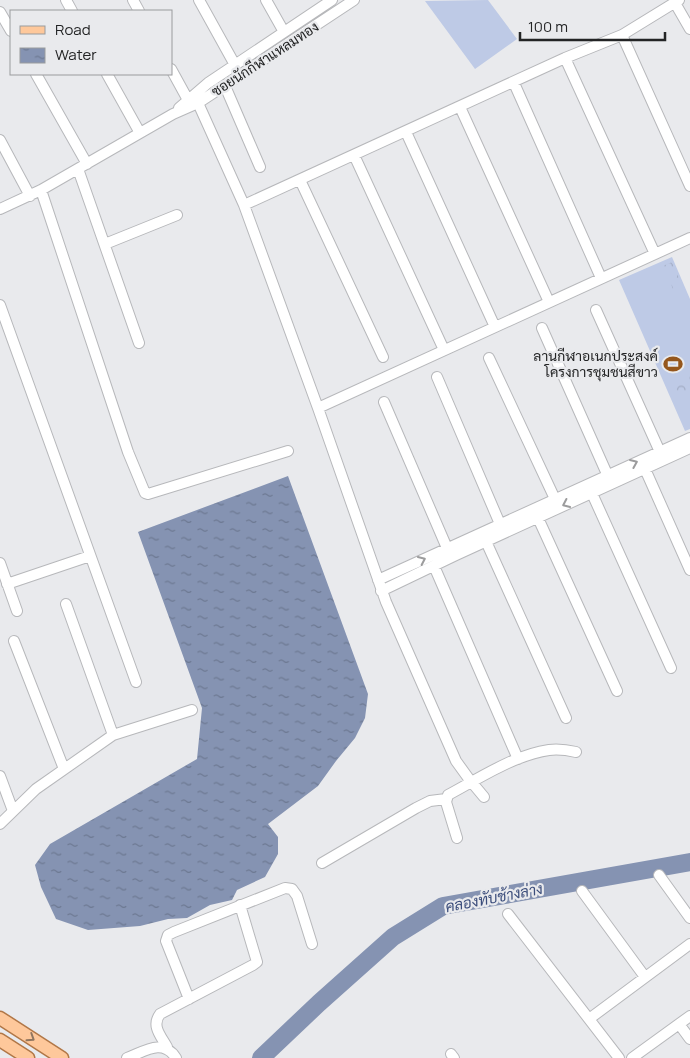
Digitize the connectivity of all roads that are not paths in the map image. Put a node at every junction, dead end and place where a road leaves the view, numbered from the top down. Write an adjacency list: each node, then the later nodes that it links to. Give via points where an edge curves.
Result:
1 (199, 0): 12 (street)
2 (266, 0): 9 (street)
3 (332, 0): 9 (street, ซอยนักกีฬาแหลมทอง)
4 (354, 0): 17 (street, ซอยนักกีฬาแหลมทอง)
5 (677, 1): 8 (street); 10 (street)
6 (0, 12): 7 (street)
7 (10, 29)
8 (690, 29)
9 (284, 32): 12 (street, ซอยนักกีฬาแหลมทอง)
10 (622, 34): 11 (street); 27 (street)
11 (565, 58): 16 (street); 35 (street)
12 (235, 64): 18 (street, ซอยนักกีฬาแหลมทอง, via 208,83)
13 (172, 70): 18 (street)
14 (37, 75): 24 (street)
15 (108, 75): 21 (street)
16 (514, 83): 19 (street); 36 (street)
17 (225, 86): 18 (street, ซอยนักกีฬาแหลมทอง); 25 (street)
18 (193, 101): 21 (street, ซอยนักกีฬาแหลมทอง); 30 (street)
19 (460, 107): 20 (street); 37 (street)
20 (406, 132): 23 (street); 40 (street)
21 (140, 133): 24 (street, ซอยนักกีฬาแหลมทอง)
22 (0, 140): 29 (street)
23 (354, 155): 26 (street); 43 (street)
24 (83, 167): 28 (street, ซอยนักกีฬาแหลมทอง); 34 (street)
25 (260, 167)
26 (300, 180): 30 (street); 44 (street)
27 (690, 186)
28 (41, 190): 29 (street, ซอยนักกีฬาแหลมทอง); 51 (street, via 128,452 145,493)
29 (30, 196): 31 (street, ซอยนักกีฬาแหลมทอง)
30 (244, 205): 48 (street)
31 (0, 209)
32 (177, 215): 34 (street)
33 (690, 238): 35 (street)
34 (105, 244): 42 (street)
35 (655, 254): 36 (street)
36 (601, 278): 37 (street)
37 (549, 302): 40 (street)
38 (0, 305): 61 (street)
39 (596, 310): 52 (street)
40 (495, 327): 43 (street)
41 (542, 328): 54 (street)
42 (139, 343)
43 (444, 350): 48 (street)
44 (382, 357)
45 (489, 358): 56 (street)
46 (437, 377): 58 (street)
47 (384, 402): 60 (street)
48 (318, 408): 65 (street)
49 (690, 438): 52 (street)
50 (690, 448): 53 (street)
51 (288, 451)
52 (660, 452): 54 (street, one-way to 52)
53 (645, 469): 55 (street); 64 (street)
54 (607, 474): 55 (street)
55 (589, 488): 56 (street); 57 (street, one-way to 57); 71 (street)
56 (555, 499): 58 (street)
57 (538, 518): 59 (street); 73 (street)
58 (500, 524): 59 (street)
59 (483, 537): 60 (street); 63 (street); 75 (street)
60 (447, 548): 65 (street, one-way to 60)
61 (90, 556): 66 (street); 72 (street)
62 (0, 563): 66 (street)
63 (434, 566): 67 (street); 78 (street)
64 (690, 570)
65 (378, 580): 67 (street)
66 (8, 584): 69 (street)
67 (382, 591): 81 (street, via 456,761)
68 (66, 604): 76 (street)
69 (17, 610)
70 (14, 641): 79 (street)
71 (671, 668)
72 (136, 682)
73 (617, 690)
74 (192, 710): 76 (street)
75 (566, 718)
76 (113, 735): 79 (street)
77 (576, 752): 78 (street, via 548,750)
78 (518, 759): 81 (street)
79 (64, 770): 84 (street, via 36,789)
80 (0, 776): 84 (street)
81 (472, 783): 82 (street); 83 (street)
82 (484, 797)
83 (446, 798): 86 (street); 87 (street, via 416,808)
84 (13, 811): 85 (street)
85 (0, 824)
86 (457, 838)
87 (322, 863)
88 (659, 875): 92 (street)
89 (582, 891): 95 (street)
90 (240, 905): 93 (street, via 285,888 292,889 298,896); 96 (street, via 257,962); 96 (street, via 168,936 166,941)
91 (508, 914): 99 (street)
92 (690, 918)
93 (312, 944)
94 (690, 944): 95 (street)
95 (645, 977): 99 (street)
96 (190, 999): 103 (street, via 160,1014 156,1020)
97 (690, 1016): 100 (street)
98 (0, 1018): 105 (main road, one-way to 105)
99 (589, 1019): 108 (street)
100 (679, 1024): 101 (street); 109 (street)
101 (690, 1039)
102 (0, 1040): 104 (main road)
103 (166, 1047): 106 (street); 107 (street)
104 (28, 1058)
105 (62, 1058)
106 (127, 1058)
107 (176, 1058)
108 (619, 1058)
109 (632, 1058)

